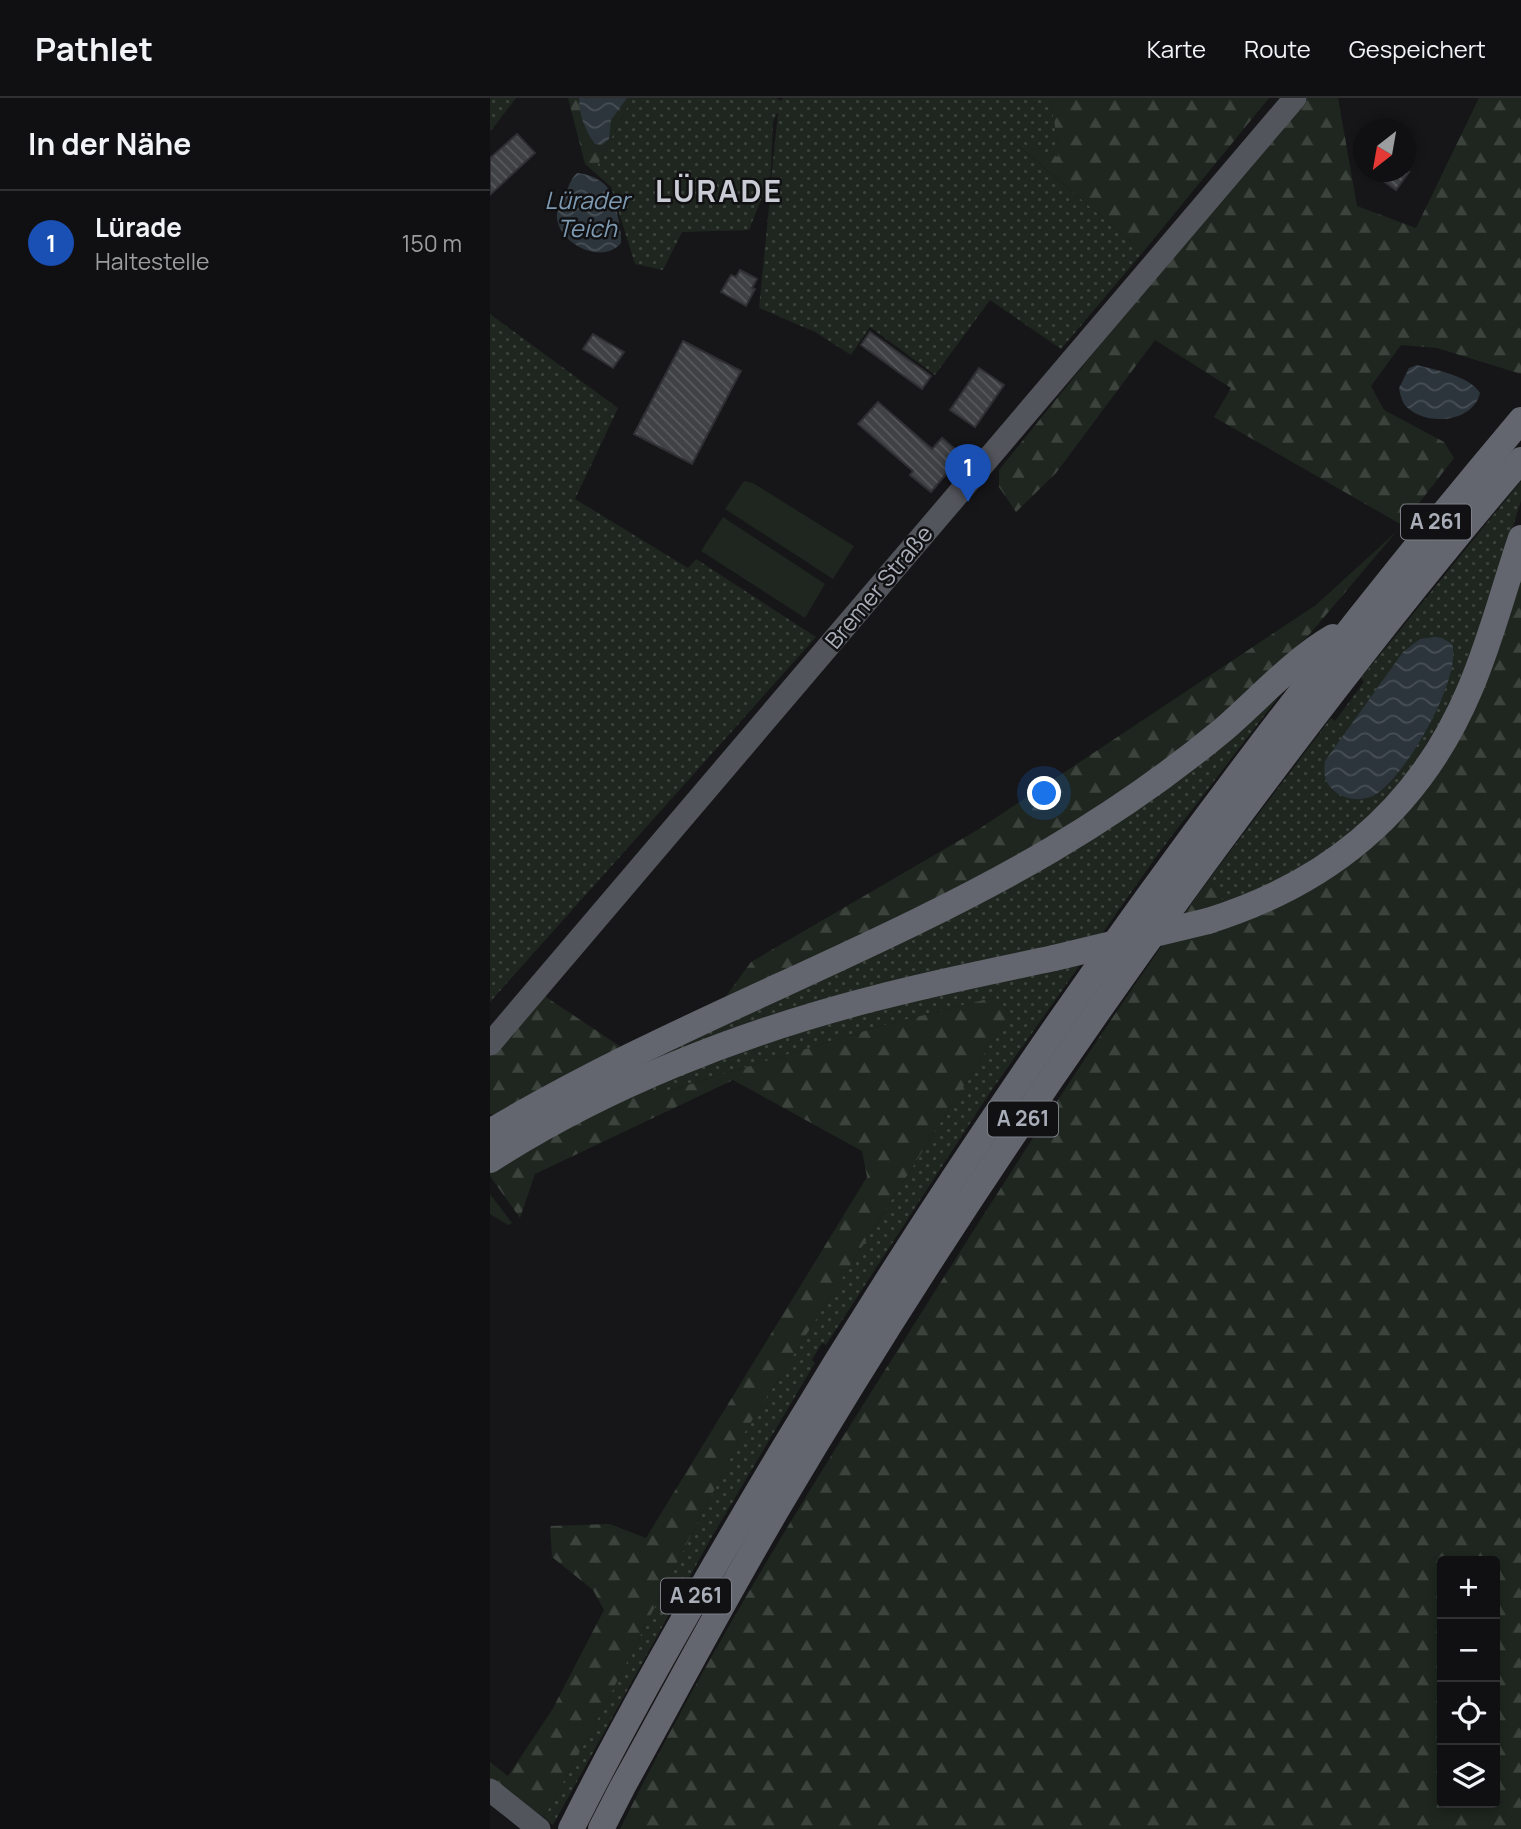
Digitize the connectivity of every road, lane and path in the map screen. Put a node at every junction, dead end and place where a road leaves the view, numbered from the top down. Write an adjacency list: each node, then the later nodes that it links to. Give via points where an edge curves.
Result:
1 (1295, 98): 6 (main road, Bremer Straße)
2 (1521, 420): 5 (highway, A 261)
3 (1521, 460): 12 (highway, A 261, via 1316,711 1015,1131 780,1504)
4 (1521, 538): 8 (highway, bridge, via 1471,688 1447,737 1421,776 1377,825 1327,866 1265,901 1208,921 869,999 785,1024 625,1088)
5 (1352, 625): 7 (highway, via 1314,648 1181,763 1051,849 995,881 653,1043); 11 (highway, A 261, via 1225,792 999,1108 831,1370 691,1603)
6 (490, 1044)
7 (494, 1126)
8 (490, 1160)
9 (490, 1790): 10 (main road)
10 (531, 1823)
11 (571, 1829)
12 (601, 1829)

